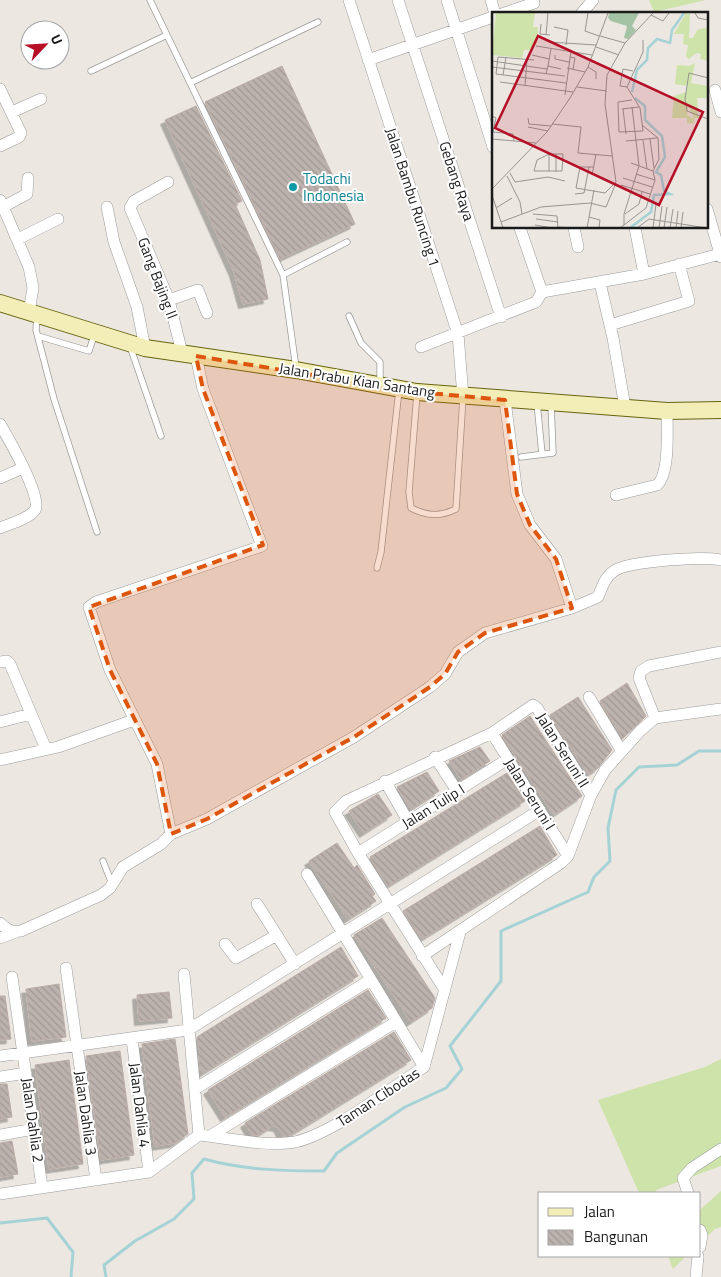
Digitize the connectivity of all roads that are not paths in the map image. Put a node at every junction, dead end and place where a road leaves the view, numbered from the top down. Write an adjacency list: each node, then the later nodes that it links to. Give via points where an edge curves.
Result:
1 (150, 0): 12 (lane)
2 (348, 0): 14 (street, Jalan Bambu Runcing 1)
3 (398, 0): 13 (street, Gebang Raya)
4 (447, 0): 11 (street)
5 (593, 0): 8 (street)
6 (535, 5): 7 (street)
7 (509, 12)
8 (583, 12)
9 (492, 16): 11 (street)
10 (318, 22): 16 (lane)
11 (456, 29): 13 (street); 22 (street)
12 (167, 35): 15 (lane); 16 (lane)
13 (412, 44): 14 (street); 47 (street, Gebang Raya)
14 (368, 60): 50 (street, Jalan Bambu Runcing 1)
15 (91, 71)
16 (190, 83): 39 (lane)
17 (0, 89): 20 (street)
18 (714, 90): 21 (street)
19 (42, 100): 20 (street)
20 (12, 112): 23 (street, via 21,135)
21 (721, 112)
22 (492, 141)
23 (0, 146)
24 (28, 178): 26 (street, via 27,194)
25 (168, 182): 42 (street, Gang Bajing II, via 130,204 130,208)
26 (2, 204): 33 (street)
27 (108, 207): 54 (street, via 114,242 137,307)
28 (708, 212): 36 (street)
29 (58, 219): 33 (street)
30 (520, 229): 41 (street)
31 (574, 229): 35 (street)
32 (635, 229): 38 (street)
33 (18, 239): 44 (street, via 29,267)
34 (347, 242): 39 (lane)
35 (578, 248)
36 (721, 256): 37 (street)
37 (680, 264): 38 (street); 48 (street, via 689,301)
38 (644, 274): 40 (street)
39 (283, 275): 56 (lane)
40 (600, 283): 41 (street); 48 (street)
41 (542, 292): 47 (street, via 531,306)
42 (169, 300): 45 (street, via 198,290); 55 (street, Gang Bajing II)
43 (0, 303): 44 (main road, Jalan Prabu Kian Santang)
44 (33, 313): 49 (main road, Jalan Prabu Kian Santang); 51 (lane)
45 (207, 313)
46 (349, 316): 57 (lane, via 361,343 380,362)
47 (501, 317): 50 (street)
48 (610, 325): 63 (street)
49 (96, 331): 51 (lane, via 89,351); 52 (main road, Jalan Prabu Kian Santang)
50 (458, 334): 53 (street); 60 (street)
51 (38, 336): 74 (lane, via 54,398)
52 (129, 344): 54 (main road, Jalan Prabu Kian Santang); 67 (lane)
53 (421, 347)
54 (145, 348): 55 (main road, Jalan Prabu Kian Santang)
55 (189, 354): 56 (main road, Jalan Prabu Kian Santang); 84 (street, Gang Bajing II, via 262,546 89,607 110,670)
56 (296, 370): 57 (main road, Jalan Prabu Kian Santang)
57 (380, 385): 58 (main road, Jalan Prabu Kian Santang)
58 (399, 389): 59 (main road, Jalan Prabu Kian Santang); 76 (lane)
59 (417, 392): 60 (main road, Jalan Prabu Kian Santang); 60 (lane, via 409,492 411,508 443,516 456,509)
60 (463, 397): 61 (main road, Jalan Prabu Kian Santang)
61 (505, 400): 62 (main road, Jalan Prabu Kian Santang); 77 (street, via 517,494 530,525 556,559)
62 (544, 403): 63 (main road, Jalan Prabu Kian Santang); 68 (lane); 68 (lane, via 553,453)
63 (625, 407): 65 (main road, Jalan Prabu Kian Santang)
64 (721, 410): 65 (main road, Jalan Prabu Kian Santang)
65 (667, 411): 72 (street, via 662,481)
66 (0, 424): 70 (street)
67 (160, 436)
68 (542, 454): 69 (lane)
69 (522, 457)
70 (23, 468): 71 (street); 73 (street, via 36,498 36,510)
71 (0, 478)
72 (616, 495)
73 (0, 528)
74 (97, 532)
75 (721, 560): 77 (street, via 674,558 616,570 606,578 598,597)
76 (377, 568)
77 (572, 608): 97 (street, via 485,633 458,652 445,674 430,687 354,736 207,819)
78 (721, 652): 83 (street, via 649,666 641,671 639,678)
79 (0, 662): 82 (street, via 8,661 10,664)
80 (589, 697): 88 (street)
81 (721, 709): 83 (street)
82 (31, 714): 85 (street); 87 (street)
83 (656, 718): 88 (street)
84 (134, 720): 87 (street, via 58,747); 97 (street, via 157,764)
85 (0, 722)
86 (492, 733): 89 (street); 90 (street, Jalan Seruni I); 94 (street, Jalan Seruni II, via 533,706 537,708)
87 (46, 748): 91 (street)
88 (621, 750): 94 (street)
89 (435, 757): 92 (street); 93 (street)
90 (508, 759): 93 (street, Jalan Tulip I); 95 (street, Jalan Seruni I)
91 (0, 760)
92 (385, 780): 96 (street); 98 (street, via 346,800 335,812)
93 (457, 791): 96 (street, Jalan Tulip I)
94 (591, 795): 99 (street)
95 (540, 810): 99 (street, Jalan Seruni I); 104 (street)
96 (408, 821): 98 (street, Jalan Tulip I)
97 (171, 834): 102 (street, via 161,844 123,867)
98 (358, 853): 104 (street)
99 (568, 856): 107 (street)
100 (103, 861): 102 (lane)
101 (307, 874): 108 (street)
102 (112, 884): 106 (street, via 100,894)
103 (258, 904): 109 (street)
104 (390, 905): 108 (street); 112 (street)
105 (0, 923): 106 (street)
106 (16, 932): 110 (street)
107 (460, 932): 112 (street); 118 (street, Taman Cibodas)
108 (343, 934): 113 (street); 117 (street)
109 (277, 935): 111 (street, via 236,958); 113 (street)
110 (0, 938)
111 (225, 944)
112 (422, 956): 118 (street)
113 (295, 964): 120 (street)
114 (66, 968): 122 (street, Jalan Dahlia 3)
115 (184, 974): 120 (street)
116 (12, 977): 123 (street, Jalan Dahlia 2)
117 (370, 980): 119 (street); 128 (street)
118 (446, 990): 125 (street, Taman Cibodas)
119 (396, 1022): 125 (street); 131 (street)
120 (188, 1030): 121 (street); 128 (street)
121 (132, 1038): 122 (street); 133 (street, Jalan Dahlia 4)
122 (77, 1046): 123 (street); 134 (street, Jalan Dahlia 3)
123 (23, 1053): 124 (street); 126 (street, Jalan Dahlia 2)
124 (0, 1056)
125 (424, 1067): 131 (street, Taman Cibodas, via 321,1133 308,1138 273,1143)
126 (26, 1073): 127 (street); 129 (street, Jalan Dahlia 2)
127 (0, 1077)
128 (195, 1089): 131 (street)
129 (34, 1129): 130 (street); 135 (street, Jalan Dahlia 2)
130 (0, 1135)
131 (205, 1136): 133 (street)
132 (721, 1149): 136 (street, via 683,1178)
133 (149, 1172): 134 (street)
134 (96, 1180): 135 (street)
135 (42, 1187): 137 (street)
136 (688, 1192)
137 (0, 1194)
138 (698, 1257): 139 (street)
139 (696, 1277)

